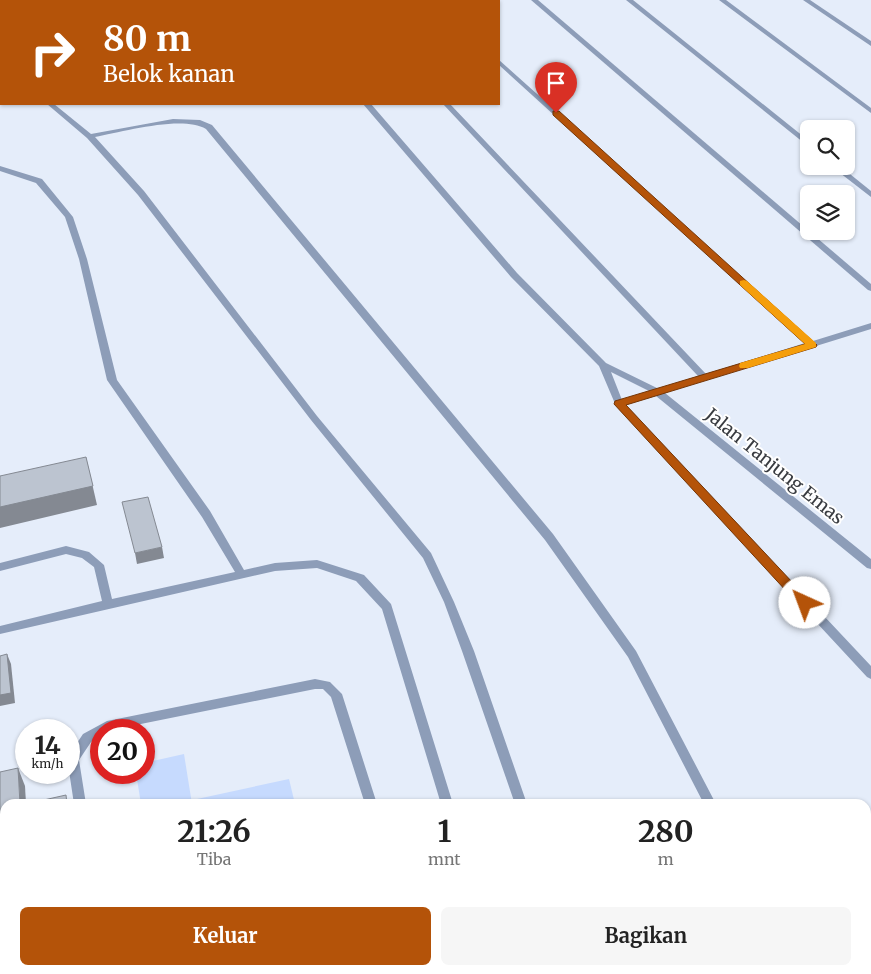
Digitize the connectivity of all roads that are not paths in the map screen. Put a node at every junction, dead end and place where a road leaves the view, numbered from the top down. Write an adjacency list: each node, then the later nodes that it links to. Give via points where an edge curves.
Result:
1 (534, 0): 16 (lane)
2 (629, 0): 12 (lane)
3 (722, 0): 10 (lane)
4 (806, 0): 5 (lane)
5 (871, 44)
6 (500, 63): 18 (lane)
7 (51, 105): 11 (lane)
8 (368, 105): 19 (lane, via 514,275)
9 (447, 105): 20 (lane)
10 (871, 111)
11 (90, 136): 32 (lane, via 141,193 314,418 427,556 468,651); 33 (lane, via 173,121 200,122 209,127 549,537 632,654)
12 (800, 138)
13 (0, 168): 25 (lane, via 39,181 69,217 83,259 112,380 206,514)
14 (846, 175): 15 (lane)
15 (871, 195)
16 (871, 288)
17 (871, 326): 18 (lane)
18 (812, 345): 20 (lane)
19 (603, 365): 21 (lane, Jalan Tanjung Emas); 22 (lane)
20 (704, 378): 21 (lane)
21 (658, 392): 22 (lane); 23 (lane, Jalan Tanjung Emas)
22 (619, 404): 28 (lane)
23 (871, 565)
24 (0, 567): 26 (lane, via 66,550 85,555 99,566)
25 (242, 575): 26 (lane); 31 (lane, via 275,567 317,564 360,578 387,607)
26 (108, 604): 27 (lane)
27 (2, 627)
28 (871, 674)
29 (79, 799): 30 (lane, via 74,759 86,738 111,724 315,684 326,685 336,694)
30 (369, 799)
31 (445, 799)
32 (519, 799)
33 (707, 799)

